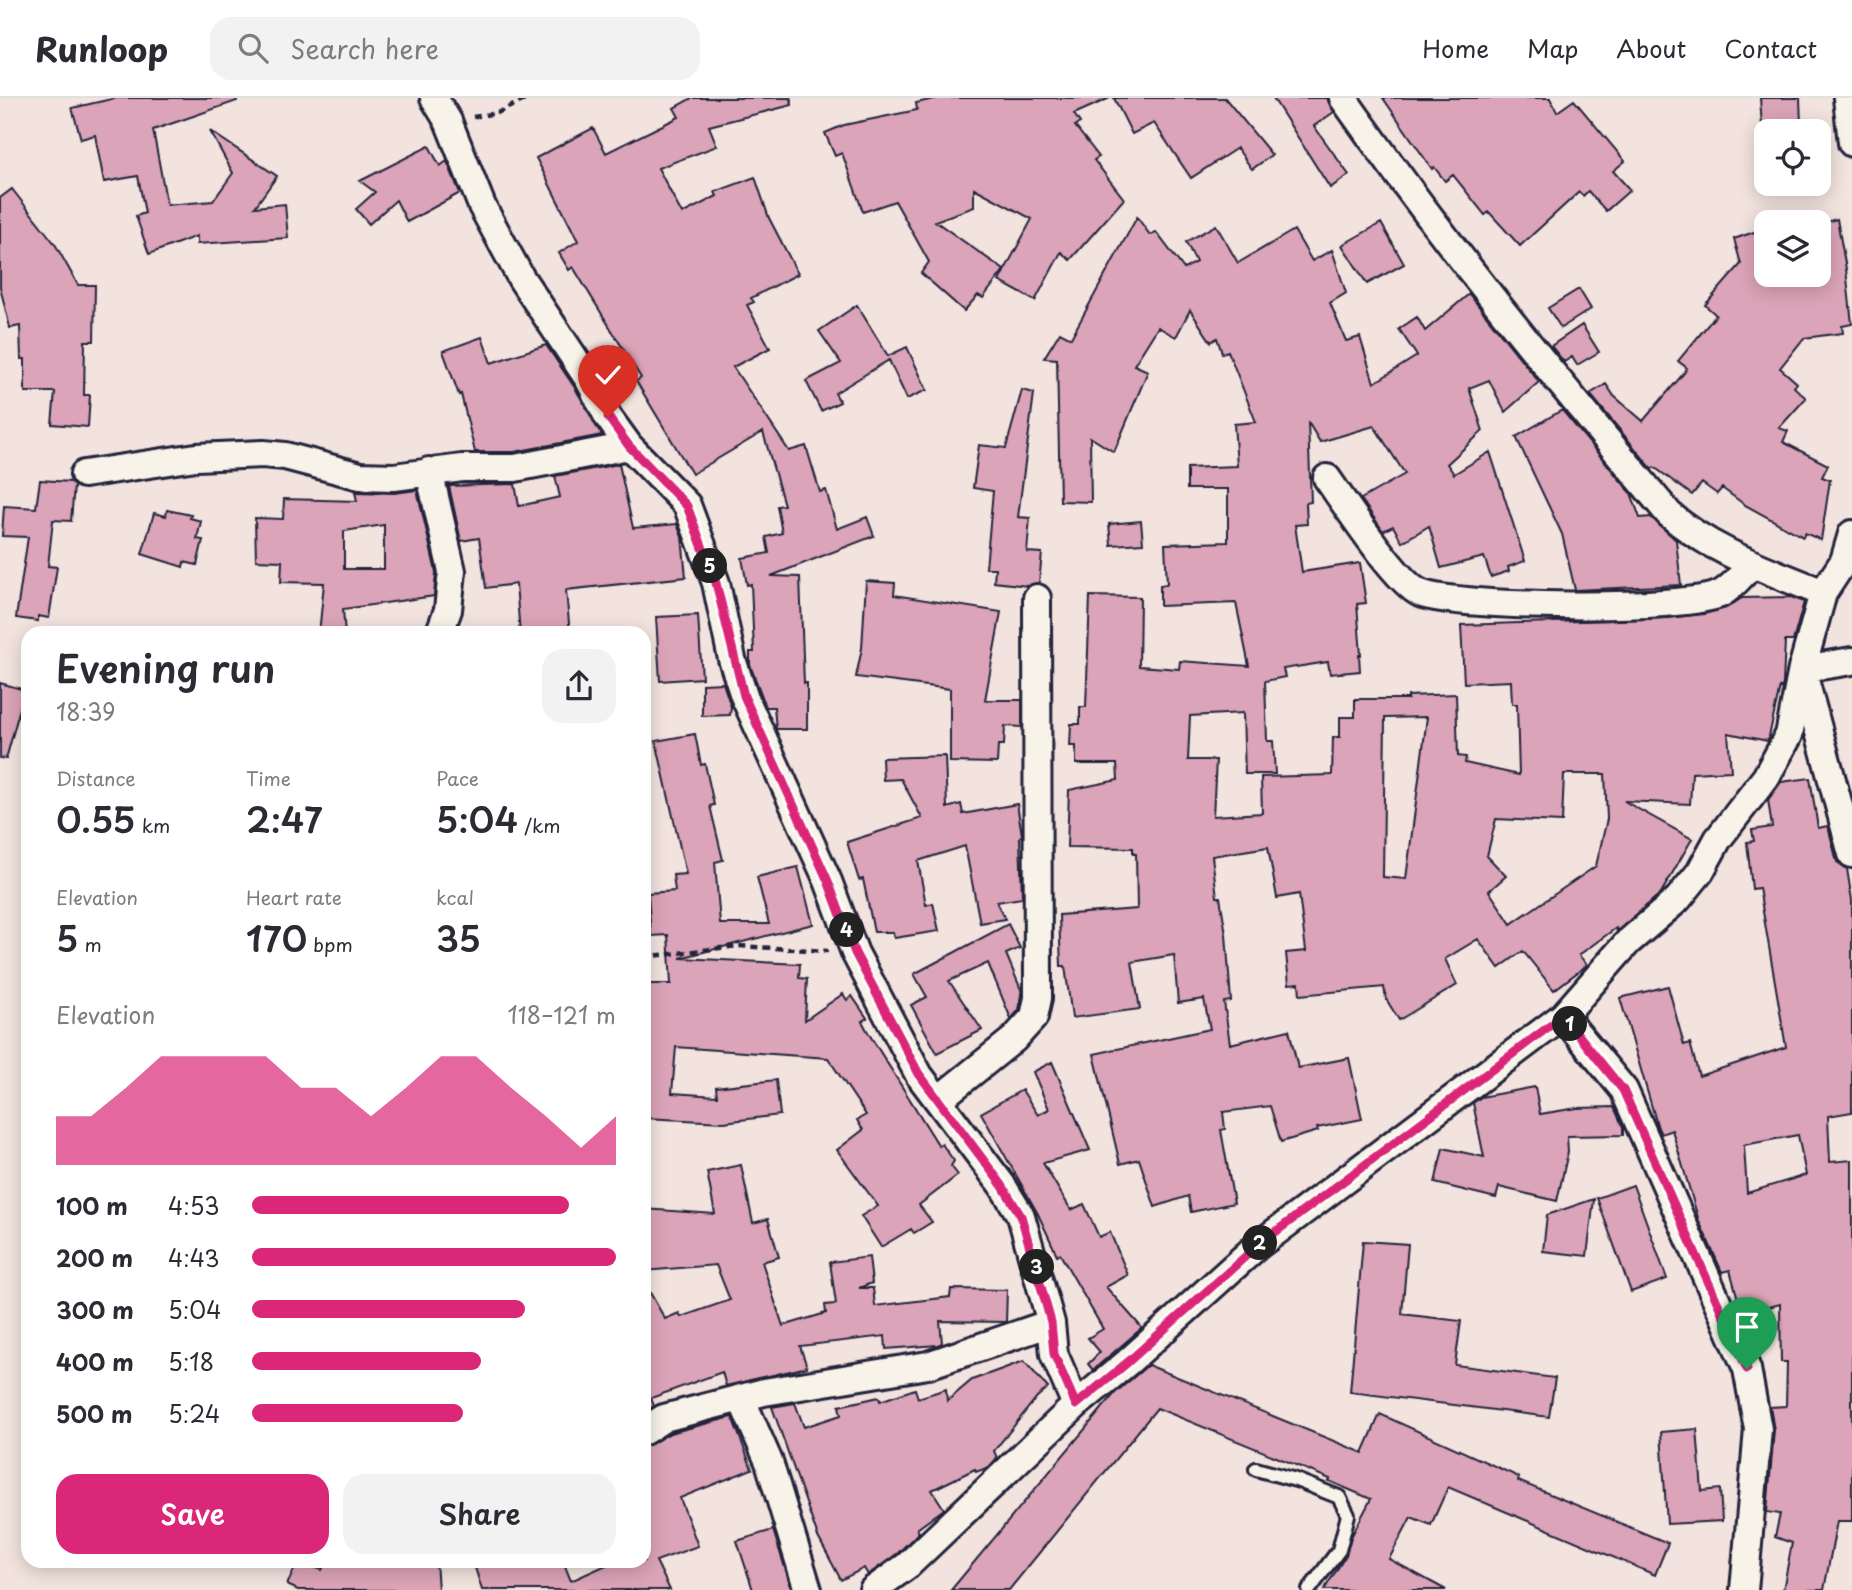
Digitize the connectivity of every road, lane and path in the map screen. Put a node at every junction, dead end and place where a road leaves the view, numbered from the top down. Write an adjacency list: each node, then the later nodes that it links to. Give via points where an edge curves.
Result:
1 (434, 98): 5 (street)
2 (528, 98): 5 (path, via 497,113)
3 (1343, 98): 12 (street, via 1388,163 1567,392 1669,514)
4 (1847, 98): 6 (street)
5 (447, 121): 7 (street, via 482,206 521,278)
6 (1852, 144)
7 (629, 446): 8 (street, via 515,468); 19 (street, via 687,506 716,583 744,696 823,869)
8 (429, 471): 9 (street, via 376,478 263,454 196,457); 15 (street, via 452,571)
9 (84, 474)
10 (1326, 478): 12 (street, via 1391,566 1420,593 1589,606 1671,602 1721,594)
11 (1852, 534): 13 (street, via 1844,561)
12 (1753, 564): 13 (street)
13 (1823, 593): 17 (street)
14 (1037, 598): 22 (street, via 1038,998 1034,1017 1014,1039)
15 (442, 626)
16 (1852, 661): 17 (street)
17 (1802, 668): 18 (street); 21 (street, via 1789,735 1766,777 1678,899 1628,943)
18 (1852, 854)
19 (855, 953): 20 (path, via 738,946); 22 (street, via 919,1074)
20 (651, 956)
21 (1563, 1016): 25 (street, via 1257,1246); 31 (street, via 1623,1090 1747,1369 1758,1429)
22 (938, 1100): 23 (street, via 1021,1216)
23 (1051, 1322): 24 (street, via 928,1365); 25 (street, via 1054,1354)
24 (741, 1398): 26 (street, via 664,1418); 28 (street, via 769,1462)
25 (1076, 1405): 29 (street, via 908,1564)
26 (651, 1426)
27 (1256, 1469): 30 (lane, via 1339,1497 1348,1515 1339,1550)
28 (808, 1590)
29 (873, 1590)
30 (1309, 1590)
31 (1744, 1590)

